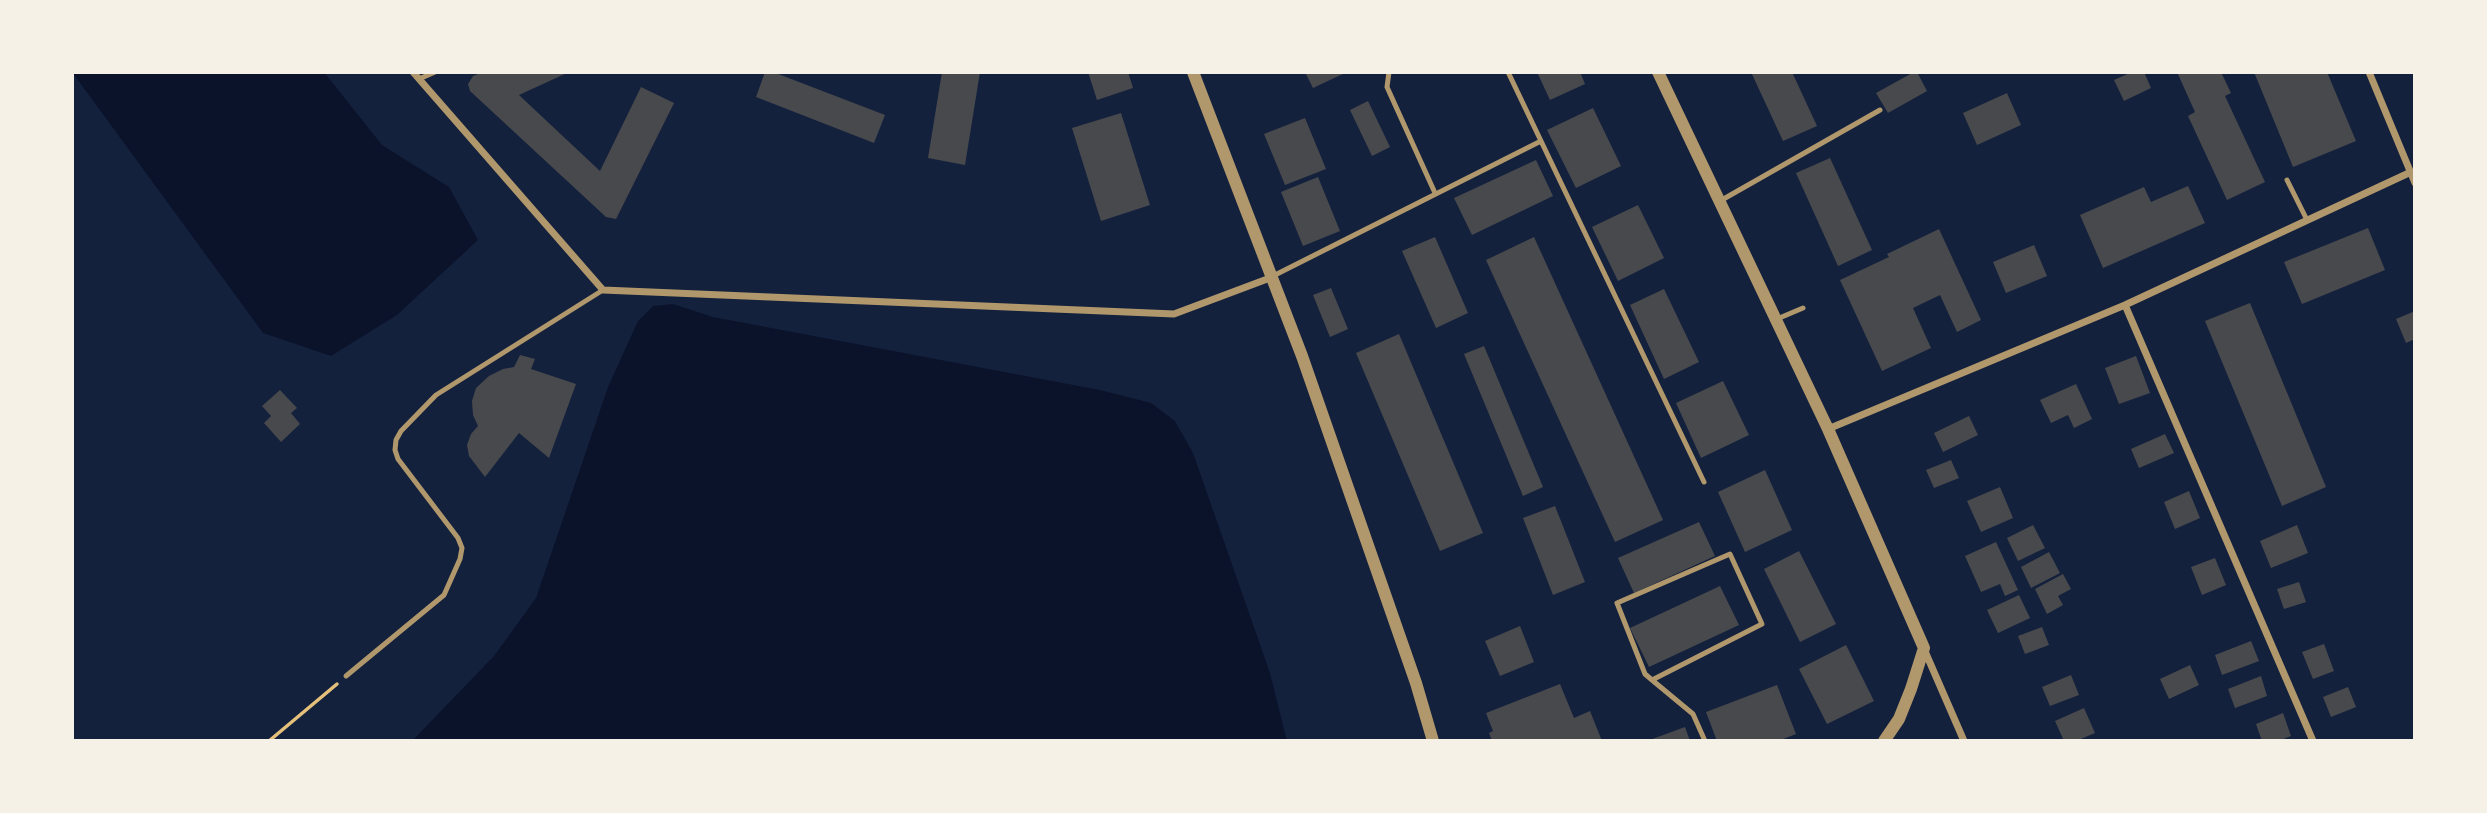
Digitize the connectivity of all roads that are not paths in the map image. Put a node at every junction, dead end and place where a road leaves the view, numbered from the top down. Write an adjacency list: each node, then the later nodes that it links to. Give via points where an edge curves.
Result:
1 (413, 72): 8 (street)
2 (435, 72): 8 (lane)
3 (1193, 72): 17 (street)
4 (1389, 72): 14 (lane, via 1387,87)
5 (1508, 72): 10 (lane)
6 (1658, 72): 15 (street)
7 (2370, 72): 11 (street)
8 (419, 79): 18 (street)
9 (1880, 110): 15 (lane)
10 (1541, 141): 14 (lane); 23 (lane)
11 (2411, 172): 13 (street); 16 (street)
12 (2287, 180): 16 (lane)
13 (2415, 183)
14 (1435, 193): 17 (lane)
15 (1720, 201): 21 (street)
16 (2307, 220): 19 (street)
17 (1270, 278): 18 (street, via 1174,314); 27 (street, via 1307,369)
18 (603, 290): 25 (lane, via 436,396 401,431 396,440 398,459 458,538 460,559 444,595)
19 (2125, 305): 22 (street); 31 (street)
20 (1803, 308): 21 (lane)
21 (1777, 319): 22 (street)
22 (1828, 429): 24 (street)
23 (1704, 482)
24 (1924, 648): 29 (street, via 1899,719); 30 (street)
25 (346, 676)
26 (1652, 680): 26 (lane, via 1645,674 1617,603 1730,554 1762,624); 28 (lane, via 1693,714)
27 (1433, 741)
28 (1705, 741)
29 (1884, 741)
30 (1965, 741)
31 (2313, 741)

